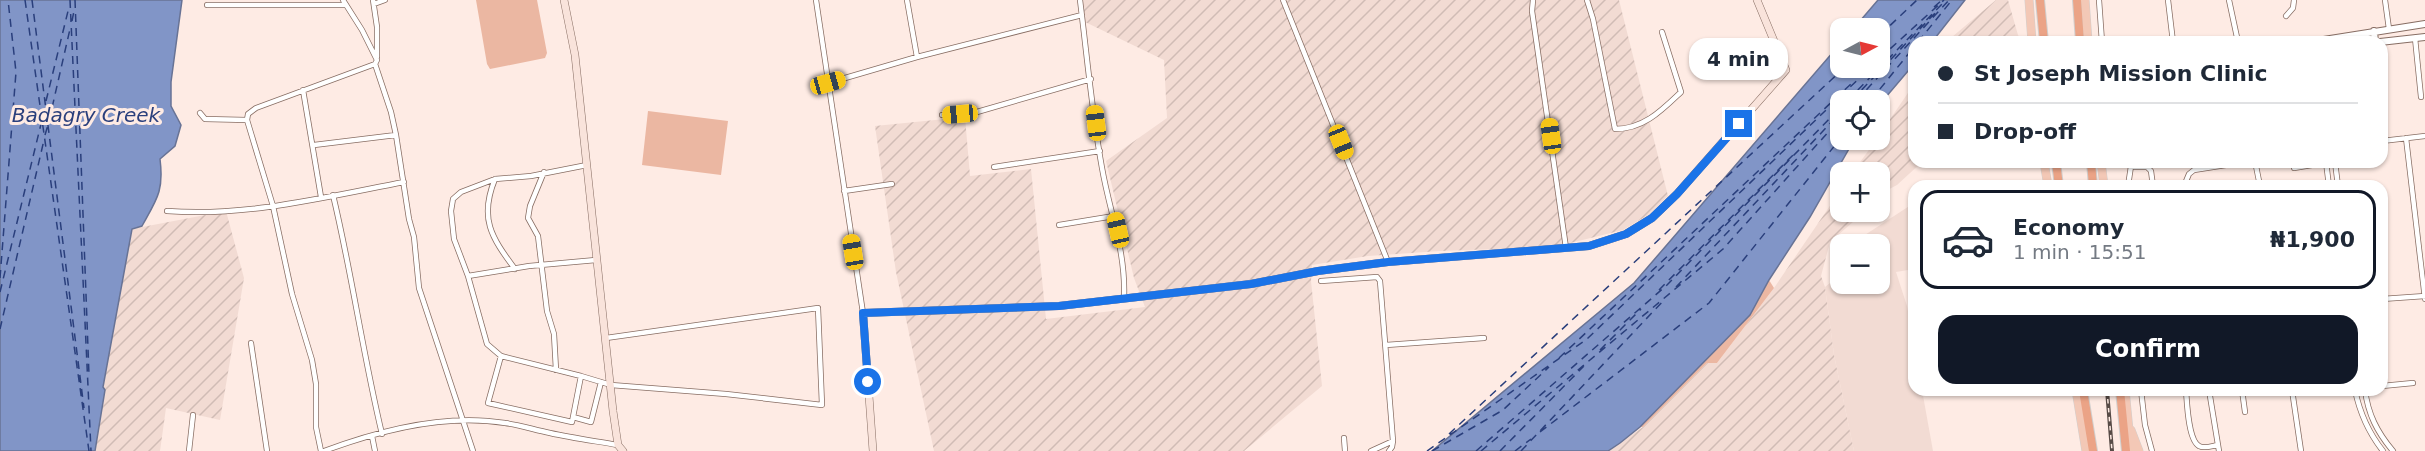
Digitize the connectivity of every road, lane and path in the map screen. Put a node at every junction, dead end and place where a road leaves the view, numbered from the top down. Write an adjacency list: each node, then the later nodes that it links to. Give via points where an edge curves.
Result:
1 (385, 0): 20 (street)
2 (564, 0): 55 (main road, via 575,55)
3 (816, 0): 43 (street)
4 (907, 0): 40 (street)
5 (1080, 0): 22 (street)
6 (1283, 0): 72 (street)
7 (1533, 0): 70 (street)
8 (1587, 0): 27 (street, via 1615,129 1641,125 1681,92)
9 (1757, 0): 70 (main road, via 1786,70 1652,218 1626,234 1589,246)
10 (2029, 0): 28 (main road)
11 (2040, 0): 29 (highway)
12 (2077, 0): 30 (highway)
13 (2085, 0): 31 (main road)
14 (2099, 0): 32 (street)
15 (2168, 0): 33 (street)
16 (2229, 0): 34 (street)
17 (2294, 0): 23 (street)
18 (2385, 0): 25 (street)
19 (344, 2): 21 (street); 41 (street)
20 (373, 2): 41 (street)
21 (207, 5)
22 (1082, 15): 40 (street); 42 (street)
23 (2286, 16)
24 (2425, 24): 25 (street)
25 (2389, 29): 26 (street)
26 (2374, 31): 35 (street); 36 (street)
27 (1662, 32)
28 (2032, 36)
29 (2043, 36)
30 (2080, 36)
31 (2088, 36)
32 (2102, 36)
33 (2173, 36)
34 (2237, 36)
35 (2345, 36)
36 (2374, 36)
37 (2425, 36): 38 (street)
38 (2415, 38): 39 (street); 45 (street)
39 (2388, 41)
40 (917, 57): 43 (street)
41 (376, 62): 44 (street); 49 (street)
42 (1090, 79): 47 (street, via 977,112); 54 (street)
43 (828, 83): 63 (street)
44 (303, 90): 48 (street, via 256,108); 53 (street)
45 (2421, 97)
46 (200, 113): 48 (street, via 205,119)
47 (942, 115)
48 (247, 120): 66 (street)
49 (396, 135): 53 (street); 61 (street)
50 (2425, 136): 51 (street)
51 (2406, 138): 52 (street); 75 (street)
52 (2388, 140)
53 (314, 145): 65 (street)
54 (1100, 151): 56 (street); 68 (street)
55 (587, 165): 58 (street); 71 (main road)
56 (994, 167)
57 (2199, 168): 60 (street)
58 (544, 172): 59 (street); 73 (street, via 528,218 538,236)
59 (495, 179): 74 (street, via 489,194 487,223); 76 (street, via 457,194 452,203 454,239)
60 (2186, 180)
61 (404, 182): 64 (street); 107 (street, via 419,288)
62 (892, 184): 63 (street)
63 (844, 191): 81 (street)
64 (333, 195): 65 (street); 109 (street)
65 (321, 197): 66 (street)
66 (273, 206): 67 (street); 117 (street, via 292,294 312,360 316,427)
67 (167, 211)
68 (1114, 216): 69 (street); 78 (street, via 1125,273)
69 (1059, 225)
70 (1566, 248): 72 (main road)
71 (596, 260): 73 (street); 83 (main road)
72 (1388, 262): 78 (main road, via 1251,284)
73 (541, 266): 74 (street); 87 (street, via 554,334)
74 (515, 269): 76 (street)
75 (2423, 269): 79 (street)
76 (468, 276): 86 (street, via 488,344)
77 (1321, 281): 85 (street, via 1377,277)
78 (1124, 298): 81 (main road, via 1059,306)
79 (2425, 298): 80 (street)
80 (2388, 299)
81 (863, 313): 120 (main road)
82 (1484, 338): 85 (street)
83 (606, 339): 91 (main road); 91 (street, via 818,308 822,405)
84 (251, 343): 116 (street)
85 (1386, 345): 112 (street)
86 (501, 356): 87 (street); 106 (street, via 488,403 572,422)
87 (556, 370): 88 (street)
88 (582, 376): 89 (street); 106 (street)
89 (601, 382): 91 (street); 106 (street, via 591,422)
90 (2413, 384): 92 (street)
91 (611, 385): 113 (main road)
92 (2388, 386)
93 (2077, 396): 124 (main road)
94 (2084, 396): 125 (highway)
95 (2123, 396): 108 (main road)
96 (2123, 396): 126 (highway)
97 (2142, 396): 128 (street)
98 (2187, 396): 114 (street, via 2196,444)
99 (2210, 396): 114 (street)
100 (2243, 396): 104 (street)
101 (2293, 396): 129 (street)
102 (2356, 396): 130 (street, via 2366,426)
103 (2366, 396): 131 (street, via 2373,423)
104 (2246, 412)
105 (193, 415): 115 (street)
106 (573, 417)
107 (463, 421): 109 (street, via 428,423); 113 (street, via 504,423); 119 (street)
108 (2127, 422): 126 (main road); 127 (main road)
109 (382, 434): 110 (street)
110 (372, 436): 117 (street); 118 (street)
111 (1344, 438): 121 (street)
112 (1393, 441): 122 (street); 123 (street)
113 (620, 448)
114 (2218, 448)
115 (189, 451)
116 (267, 451)
117 (322, 451)
118 (375, 451)
119 (473, 451)
120 (873, 451)
121 (1345, 451)
122 (1371, 451)
123 (1389, 451)
124 (2085, 451)
125 (2093, 451)
126 (2128, 451)
127 (2139, 451)
128 (2152, 451)
129 (2301, 451)
130 (2383, 451)
131 (2393, 451)

